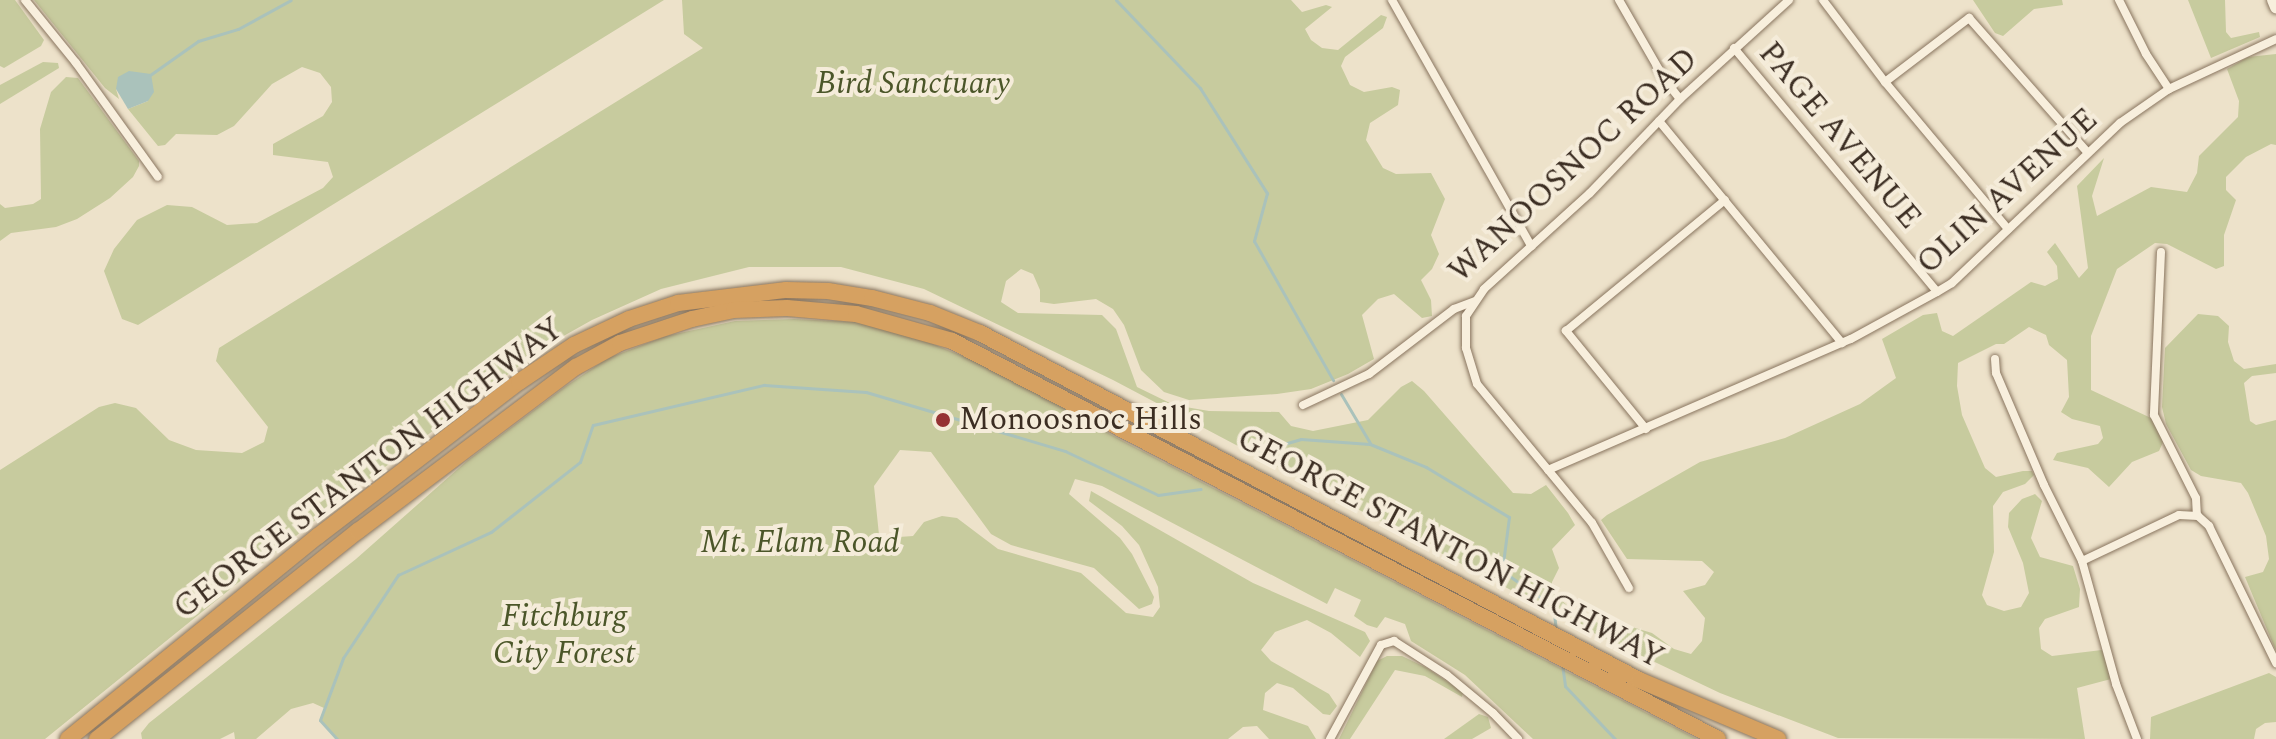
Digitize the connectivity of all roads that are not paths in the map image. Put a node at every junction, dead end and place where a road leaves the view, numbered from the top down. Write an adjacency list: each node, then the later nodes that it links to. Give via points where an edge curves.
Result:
1 (25, 0): 16 (street)
2 (1392, 0): 19 (street)
3 (1619, 0): 13 (street)
4 (1789, 0): 10 (street, WANOOSNOC ROAD)
5 (1823, 0): 11 (street)
6 (2119, 0): 12 (street)
7 (2273, 0): 8 (main road)
8 (2276, 7)
9 (2276, 39): 12 (street, OLIN AVENUE)
10 (1734, 48): 13 (street, WANOOSNOC ROAD); 21 (street, PAGE AVENUE)
11 (1885, 82): 15 (street, via 1969,18); 18 (street)
12 (2169, 89): 15 (street, OLIN AVENUE)
13 (1680, 99): 14 (street, WANOOSNOC ROAD)
14 (1659, 121): 17 (street); 19 (street, WANOOSNOC ROAD)
15 (2088, 153): 18 (street, OLIN AVENUE)
16 (158, 177)
17 (1725, 200): 23 (street); 26 (street, via 1566,331)
18 (2008, 229): 21 (street, OLIN AVENUE)
19 (1531, 246): 22 (street, WANOOSNOC ROAD)
20 (2161, 252): 28 (street, via 2154,415 2196,498)
21 (1937, 292): 23 (street, OLIN AVENUE)
22 (1475, 301): 25 (street, WANOOSNOC ROAD, via 1454,309 1369,374); 27 (street, via 1466,316 1465,336 1474,378)
23 (1842, 343): 26 (street, OLIN AVENUE)
24 (1995, 359): 29 (street, via 1996,373 2044,485)
25 (1303, 405)
26 (1646, 429): 27 (street, OLIN AVENUE)
27 (1548, 470): 30 (street, via 1592,523)
28 (2197, 515): 29 (street, via 2179,515); 31 (street, via 2209,526)
29 (2082, 561): 38 (street)
30 (1629, 588)
31 (2276, 663)
32 (68, 739): 37 (highway, GEORGE STANTON HIGHWAY, via 318,536 589,337 638,315 697,299 817,291 872,298 980,333 1682,701)
33 (97, 739): 36 (highway, GEORGE STANTON HIGHWAY, via 358,531 576,367 610,347 659,329 765,308 846,313 952,341)
34 (1330, 739): 35 (street, via 1375,653 1394,641 1447,675)
35 (1518, 739)
36 (1718, 739)
37 (1778, 739)
38 (2137, 739)

